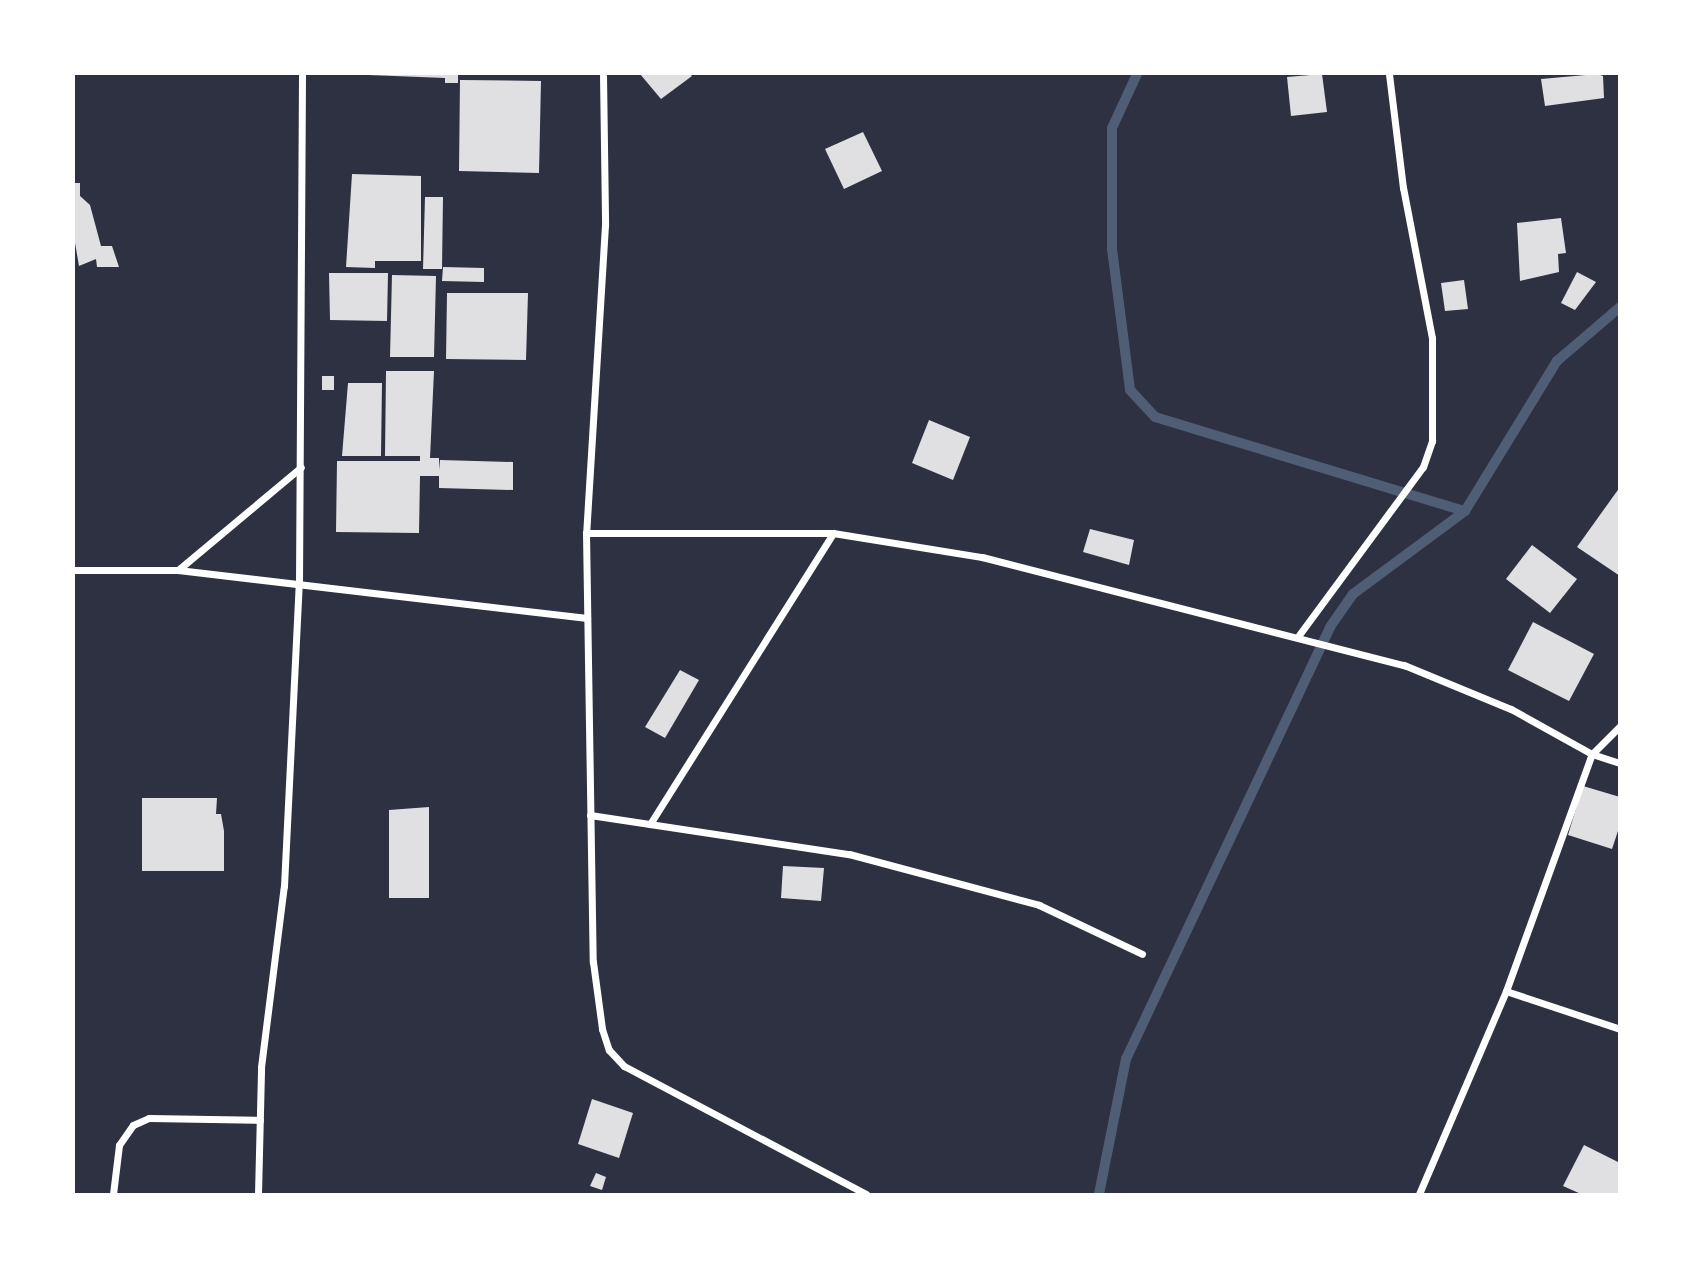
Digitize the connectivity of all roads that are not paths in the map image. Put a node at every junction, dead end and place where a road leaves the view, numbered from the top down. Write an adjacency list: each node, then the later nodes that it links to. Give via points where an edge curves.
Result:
1 (302, 74): 4 (street)
2 (603, 74): 5 (street, via 605,225)
3 (1389, 74): 11 (street, via 1403,188 1432,338 1432,441 1423,467)
4 (301, 467): 8 (street); 9 (street)
5 (586, 533): 6 (street); 10 (street)
6 (833, 533): 11 (street, via 982,557); 16 (street)
7 (74, 570): 8 (street)
8 (178, 570): 9 (street)
9 (299, 583): 10 (street); 20 (street, via 284,886 261,1067)
10 (587, 618): 15 (street)
11 (1299, 635): 13 (street, via 1404,665 1511,709)
12 (1619, 726): 13 (street)
13 (1592, 754): 14 (street); 18 (street)
14 (1619, 763)
15 (590, 815): 16 (street); 23 (street, via 593,962 601,1029 610,1050 624,1066)
16 (650, 824): 17 (street, via 849,854 1039,905)
17 (1142, 954)
18 (1506, 991): 19 (street); 24 (street)
19 (1619, 1030)
20 (260, 1120): 21 (street, via 149,1118 133,1125 120,1145); 22 (street)
21 (113, 1195)
22 (258, 1195)
23 (866, 1195)
24 (1419, 1195)

